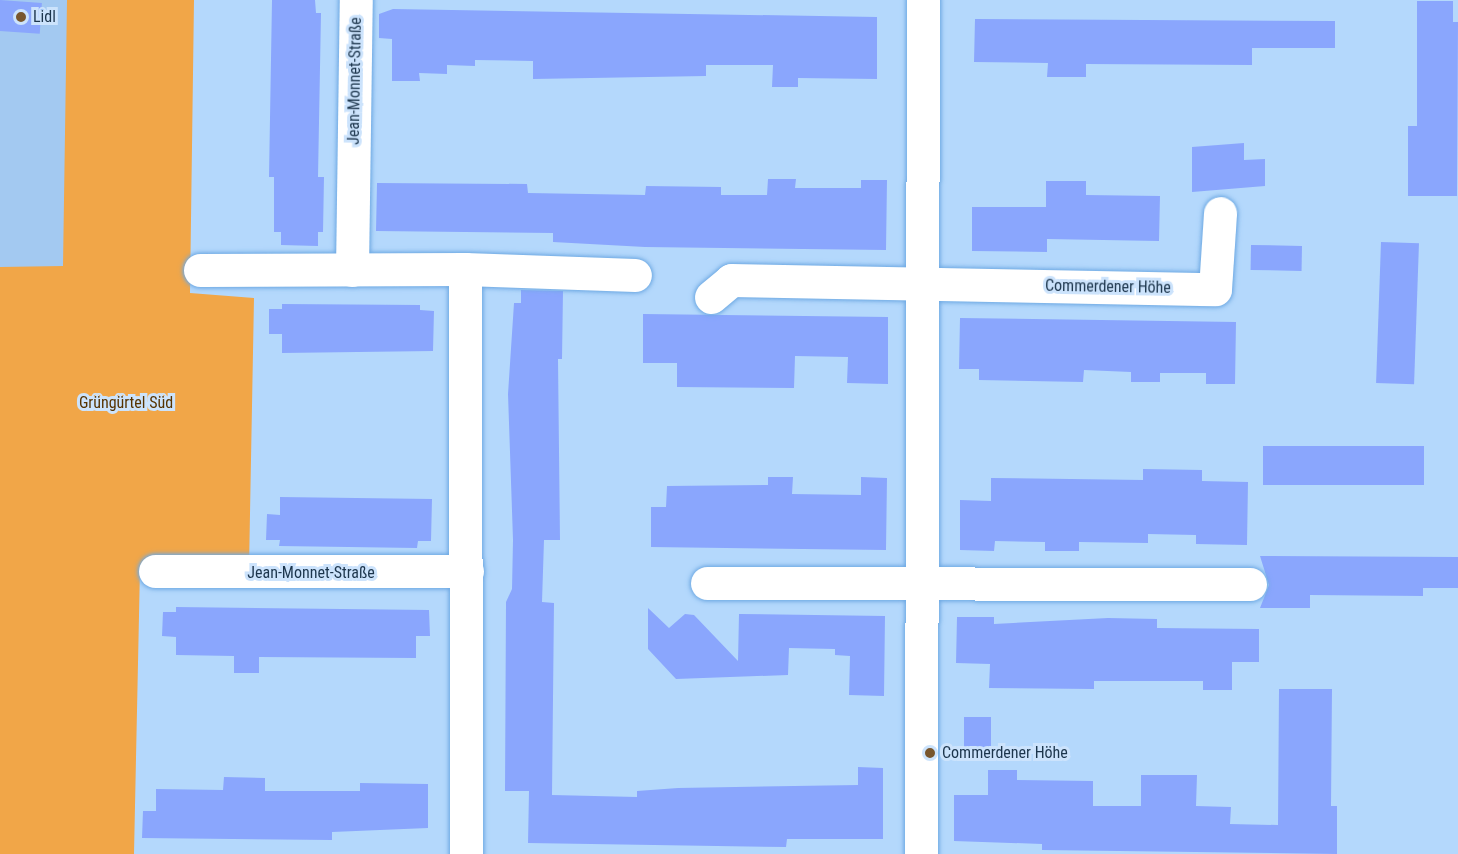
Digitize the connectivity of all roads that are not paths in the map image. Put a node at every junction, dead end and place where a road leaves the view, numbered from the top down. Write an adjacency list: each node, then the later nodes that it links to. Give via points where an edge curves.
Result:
1 (356, 0): 6 (street, Jean-Monnet-Straße)
2 (923, 0): 8 (street)
3 (1220, 213): 8 (street, Commerdener Höhe, via 1215,290)
4 (465, 269): 6 (street); 7 (street); 11 (street)
5 (200, 270): 6 (street)
6 (352, 270)
7 (635, 275)
8 (923, 284): 9 (street, Commerdener Höhe, via 731,280); 12 (street)
9 (711, 297)
10 (155, 571): 11 (street, Jean-Monnet-Straße)
11 (466, 572): 15 (street)
12 (919, 582): 13 (street); 14 (street); 16 (street)
13 (707, 583)
14 (1250, 584)
15 (466, 854)
16 (921, 854)

